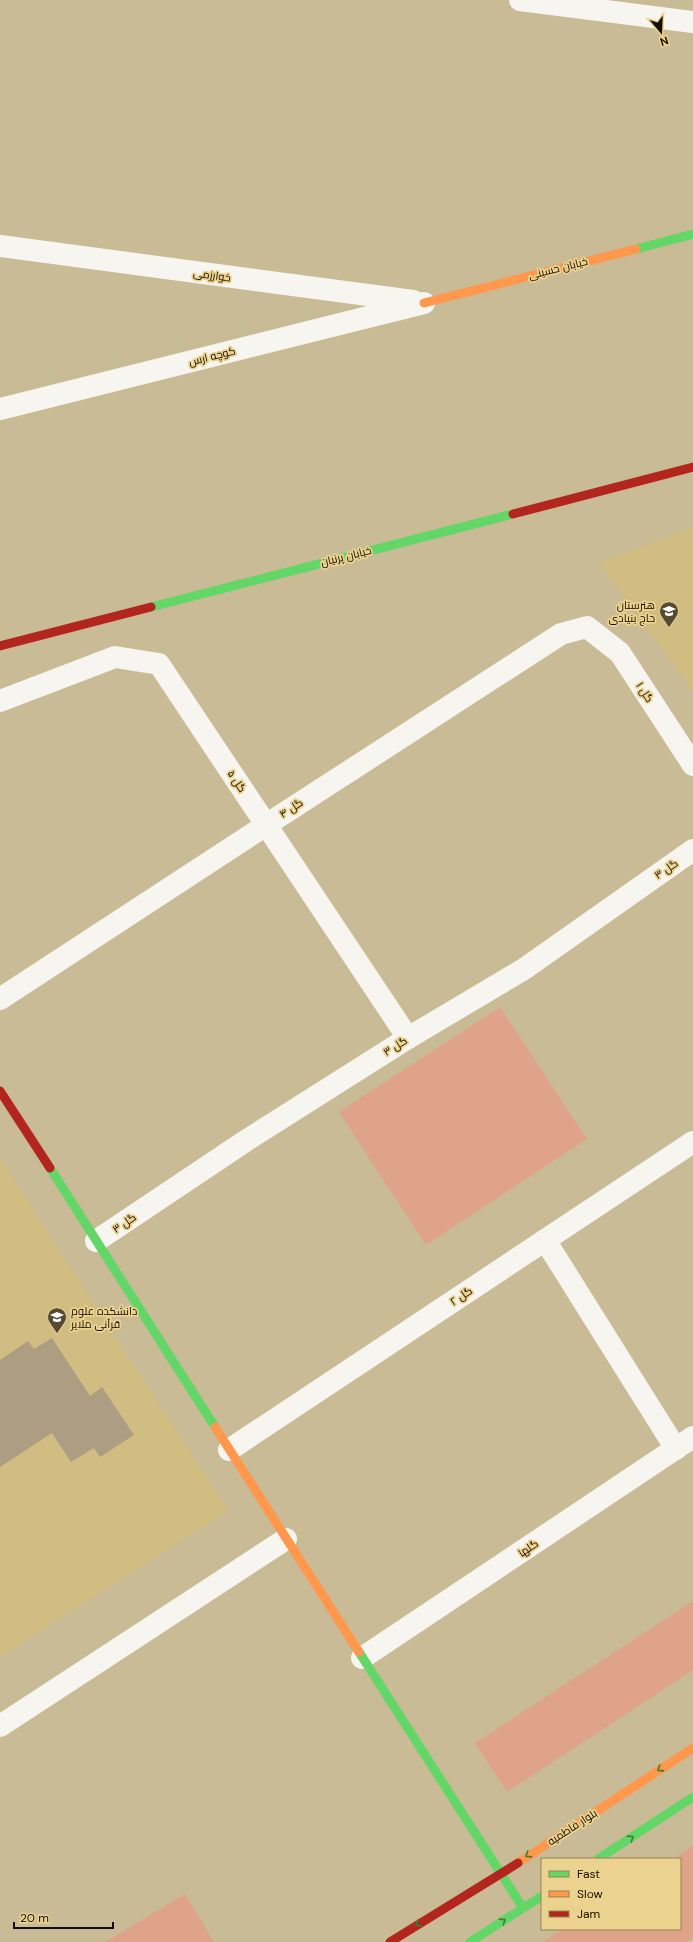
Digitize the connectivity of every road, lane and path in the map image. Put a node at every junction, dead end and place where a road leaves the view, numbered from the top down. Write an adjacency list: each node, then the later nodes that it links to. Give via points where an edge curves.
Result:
1 (520, 0): 2 (street)
2 (693, 22)
3 (693, 234): 5 (street, خیابان حسینی)
4 (0, 246): 5 (street, خوارزمی)
5 (424, 303): 6 (street, کوچه ارس)
6 (0, 410)
7 (693, 467): 9 (street, خیابان پرنیان)
8 (587, 627): 11 (street, گل ۱, via 620,653); 12 (street, گل ۴, via 561,634)
9 (0, 646)
10 (0, 701): 12 (street, گل ۵, via 115,658 159,664)
11 (693, 765)
12 (266, 825): 14 (street, گل ۴); 15 (street, گل ۵)
13 (693, 850): 15 (street, گل ۳, via 524,969)
14 (0, 999)
15 (408, 1038): 19 (street, گل ۳, via 247,1140)
16 (0, 1091): 19 (street)
17 (693, 1142): 18 (street, گل ۲)
18 (545, 1240): 20 (street); 21 (street, گل ۲)
19 (96, 1241): 21 (street)
20 (684, 1443): 23 (street, گلها)
21 (229, 1450): 22 (street)
22 (286, 1539): 23 (street); 24 (street)
23 (362, 1658): 28 (street)
24 (0, 1726)
25 (693, 1748): 28 (street, بلوار فاطمیه, one-way to 28)
26 (693, 1797): 27 (street, one-way to 26)
27 (600, 1858)
28 (500, 1874): 30 (street); 31 (street, بلوار فاطمیه, one-way to 31)
29 (541, 1897): 30 (street)
30 (523, 1908): 32 (street, one-way to 30)
31 (390, 1942)
32 (470, 1942)

